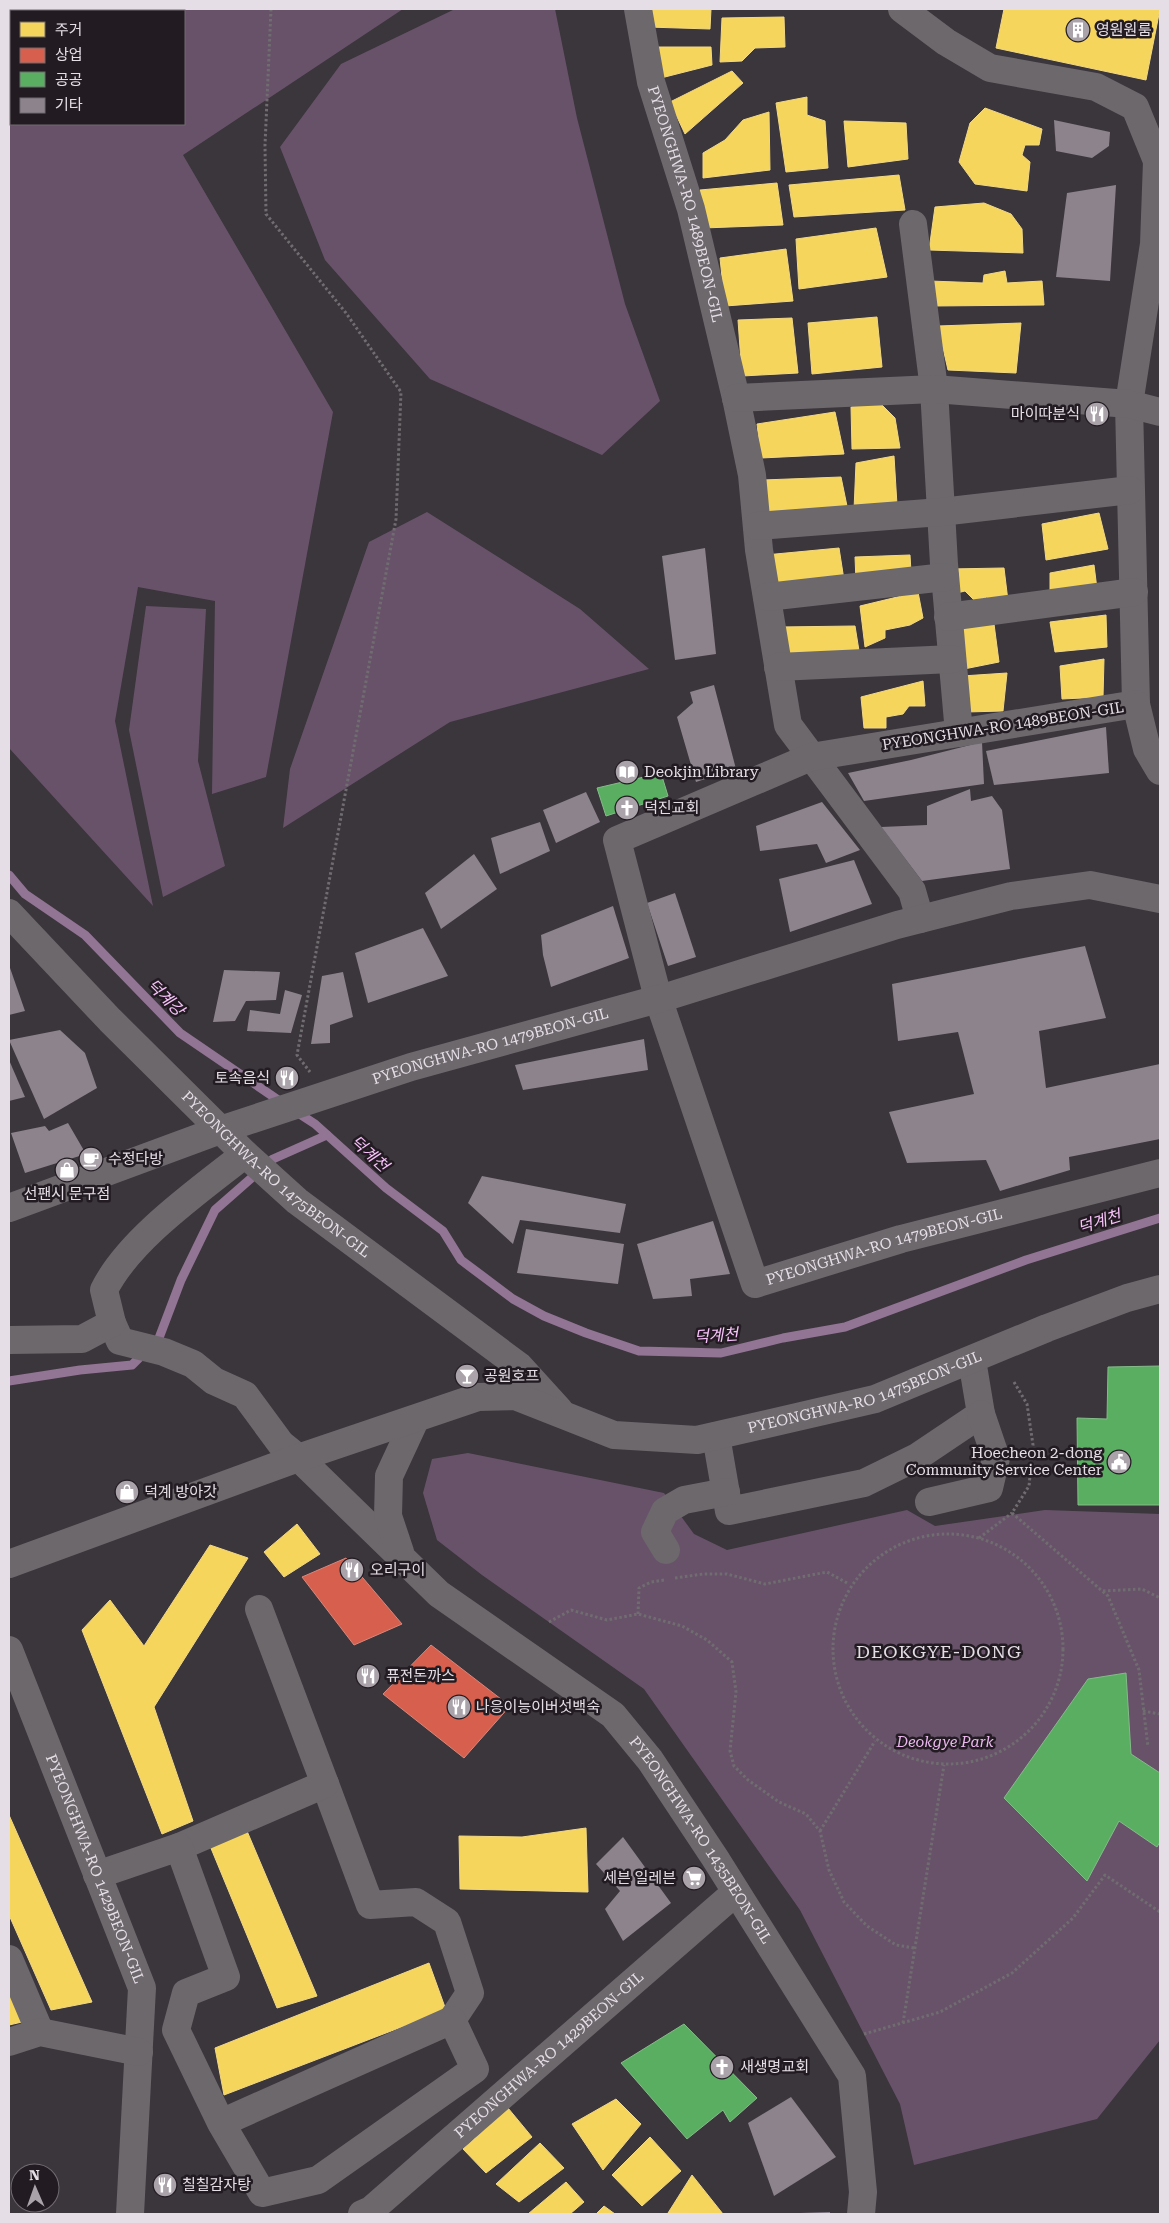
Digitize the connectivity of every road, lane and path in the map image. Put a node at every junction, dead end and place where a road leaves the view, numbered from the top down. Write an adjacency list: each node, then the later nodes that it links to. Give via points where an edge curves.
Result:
1 (271, 9): 26 (path, via 265,145 266,214 346,313 401,392 396,519 297,1055)
2 (638, 9): 6 (street, PYEONGHWA-RO 1489BEON-GIL, via 651,82 691,209)
3 (902, 9): 7 (street, PYEONGHWA-RO 1489BEON-GIL, via 946,42 990,68 1096,88 1135,108 1157,161 1154,244)
4 (913, 224): 5 (street)
5 (934, 389): 6 (street); 7 (street); 10 (street)
6 (736, 398): 11 (street, PYEONGHWA-RO 1489BEON-GIL, via 752,475)
7 (1129, 404): 8 (street); 9 (street, PYEONGHWA-RO 1489BEON-GIL)
8 (1160, 412)
9 (1130, 490): 10 (street); 13 (street, PYEONGHWA-RO 1489BEON-GIL)
10 (941, 512): 11 (street); 12 (street)
11 (757, 526): 14 (street, PYEONGHWA-RO 1489BEON-GIL)
12 (945, 577): 14 (street); 15 (street)
13 (1134, 592): 15 (street); 18 (street, PYEONGHWA-RO 1489BEON-GIL)
14 (767, 597): 17 (street, PYEONGHWA-RO 1489BEON-GIL)
15 (948, 617): 16 (street)
16 (952, 659): 17 (street); 19 (street)
17 (778, 667): 20 (street, PYEONGHWA-RO 1489BEON-GIL, via 788,725)
18 (1136, 704): 19 (street, PYEONGHWA-RO 1489BEON-GIL); 21 (street, via 1147,749)
19 (959, 733): 20 (street, PYEONGHWA-RO 1489BEON-GIL)
20 (811, 757): 24 (street, PYEONGHWA-RO 1489BEON-GIL, via 912,891); 25 (street, via 617,840)
21 (1160, 771)
22 (1160, 899): 24 (street, PYEONGHWA-RO 1479BEON-GIL, via 1090,885 1011,896)
23 (9, 913): 27 (street, PYEONGHWA-RO 1475BEON-GIL)
24 (920, 919): 25 (street, PYEONGHWA-RO 1479BEON-GIL)
25 (658, 998): 26 (street, PYEONGHWA-RO 1479BEON-GIL, via 411,1067); 29 (street, PYEONGHWA-RO 1479BEON-GIL, via 755,1284 901,1240)
26 (324, 1096): 27 (street, PYEONGHWA-RO 1479BEON-GIL)
27 (220, 1130): 28 (street, PYEONGHWA-RO 1475BEON-GIL); 30 (street)
28 (246, 1155): 32 (street, via 164,1219 113,1272 104,1290); 36 (street, PYEONGHWA-RO 1475BEON-GIL, via 297,1201 519,1366)
29 (1160, 1173)
30 (9, 1208)
31 (1160, 1289): 34 (street, PYEONGHWA-RO 1475BEON-GIL, via 1047,1328)
32 (120, 1333): 33 (street, via 82,1339); 40 (street, PYEONGHWA-RO 1435BEON-GIL, via 193,1364 214,1381 245,1395 281,1444)
33 (9, 1340)
34 (972, 1360): 37 (street); 39 (street, PYEONGHWA-RO 1475BEON-GIL, via 875,1399)
35 (1014, 1382): 43 (path, via 1026,1404 1033,1445 1029,1486)
36 (561, 1413): 38 (street, PYEONGHWA-RO 1475BEON-GIL, via 514,1396 478,1398); 39 (street, PYEONGHWA-RO 1475BEON-GIL, via 614,1435 697,1440)
37 (981, 1414): 41 (street, via 917,1457 864,1483 729,1511); 42 (street, via 996,1458 989,1488)
38 (415, 1420): 40 (street, PYEONGHWA-RO 1475BEON-GIL); 46 (street, PYEONGHWA-RO 1435BEON-GIL, via 389,1476 388,1516)
39 (716, 1436): 41 (street)
40 (298, 1458): 46 (street, PYEONGHWA-RO 1435BEON-GIL); 47 (street)
41 (726, 1492): 45 (street, via 684,1500 665,1512 655,1532)
42 (930, 1502)
43 (1012, 1513): 44 (path); 49 (path)
44 (979, 1538): 48 (path, via 928,1536 889,1554); 59 (path, via 1021,1556 1050,1588 1065,1640 1052,1697 1027,1736 984,1760)
45 (666, 1550)
46 (402, 1556): 64 (street, PYEONGHWA-RO 1435BEON-GIL, via 439,1594 613,1715 650,1760)
47 (9, 1564)
48 (849, 1584): 52 (path, via 827,1572 765,1584 727,1574 694,1575 651,1582 639,1588); 57 (path, via 832,1624 829,1664 847,1704)
49 (1102, 1591): 50 (path, via 1142,1589); 55 (path, via 1108,1596 1139,1670)
50 (1160, 1598)
51 (259, 1609): 60 (street)
52 (638, 1614): 53 (path, via 607,1620 571,1610); 61 (path, via 682,1626 707,1640 732,1662 736,1692 730,1751 734,1766 778,1802 806,1814)
53 (549, 1622)
54 (9, 1650): 63 (street, PYEONGHWA-RO 1429BEON-GIL)
55 (1143, 1711): 56 (path); 58 (path)
56 (1160, 1714)
57 (875, 1741): 59 (path, via 910,1757); 61 (path)
58 (1148, 1747)
59 (944, 1766): 66 (path)
60 (325, 1784): 62 (street); 68 (street, via 370,1905 416,1902 448,1922 470,1993)
61 (820, 1830): 66 (path, via 830,1870 844,1902 867,1926 896,1945)
62 (179, 1847): 63 (street); 74 (street, via 226,1977 186,1993 176,2030)
63 (97, 1875): 73 (street, PYEONGHWA-RO 1429BEON-GIL, via 142,1988)
64 (736, 1892): 76 (street, PYEONGHWA-RO 1429BEON-GIL, via 371,2210); 77 (street, PYEONGHWA-RO 1435BEON-GIL, via 852,2076)
65 (1160, 1912): 69 (path, via 1106,1875 1074,1918 1012,1973 940,2012)
66 (914, 1948): 69 (path)
67 (9, 1959): 70 (street)
68 (452, 2020): 74 (street); 74 (street, via 475,2069 318,2180 262,2192)
69 (903, 2023): 71 (path)
70 (40, 2032): 72 (street); 73 (street)
71 (864, 2034)
72 (9, 2042)
73 (139, 2052): 75 (street, PYEONGHWA-RO 1429BEON-GIL)
74 (221, 2123)
75 (130, 2214)
76 (362, 2214)
77 (861, 2214)

